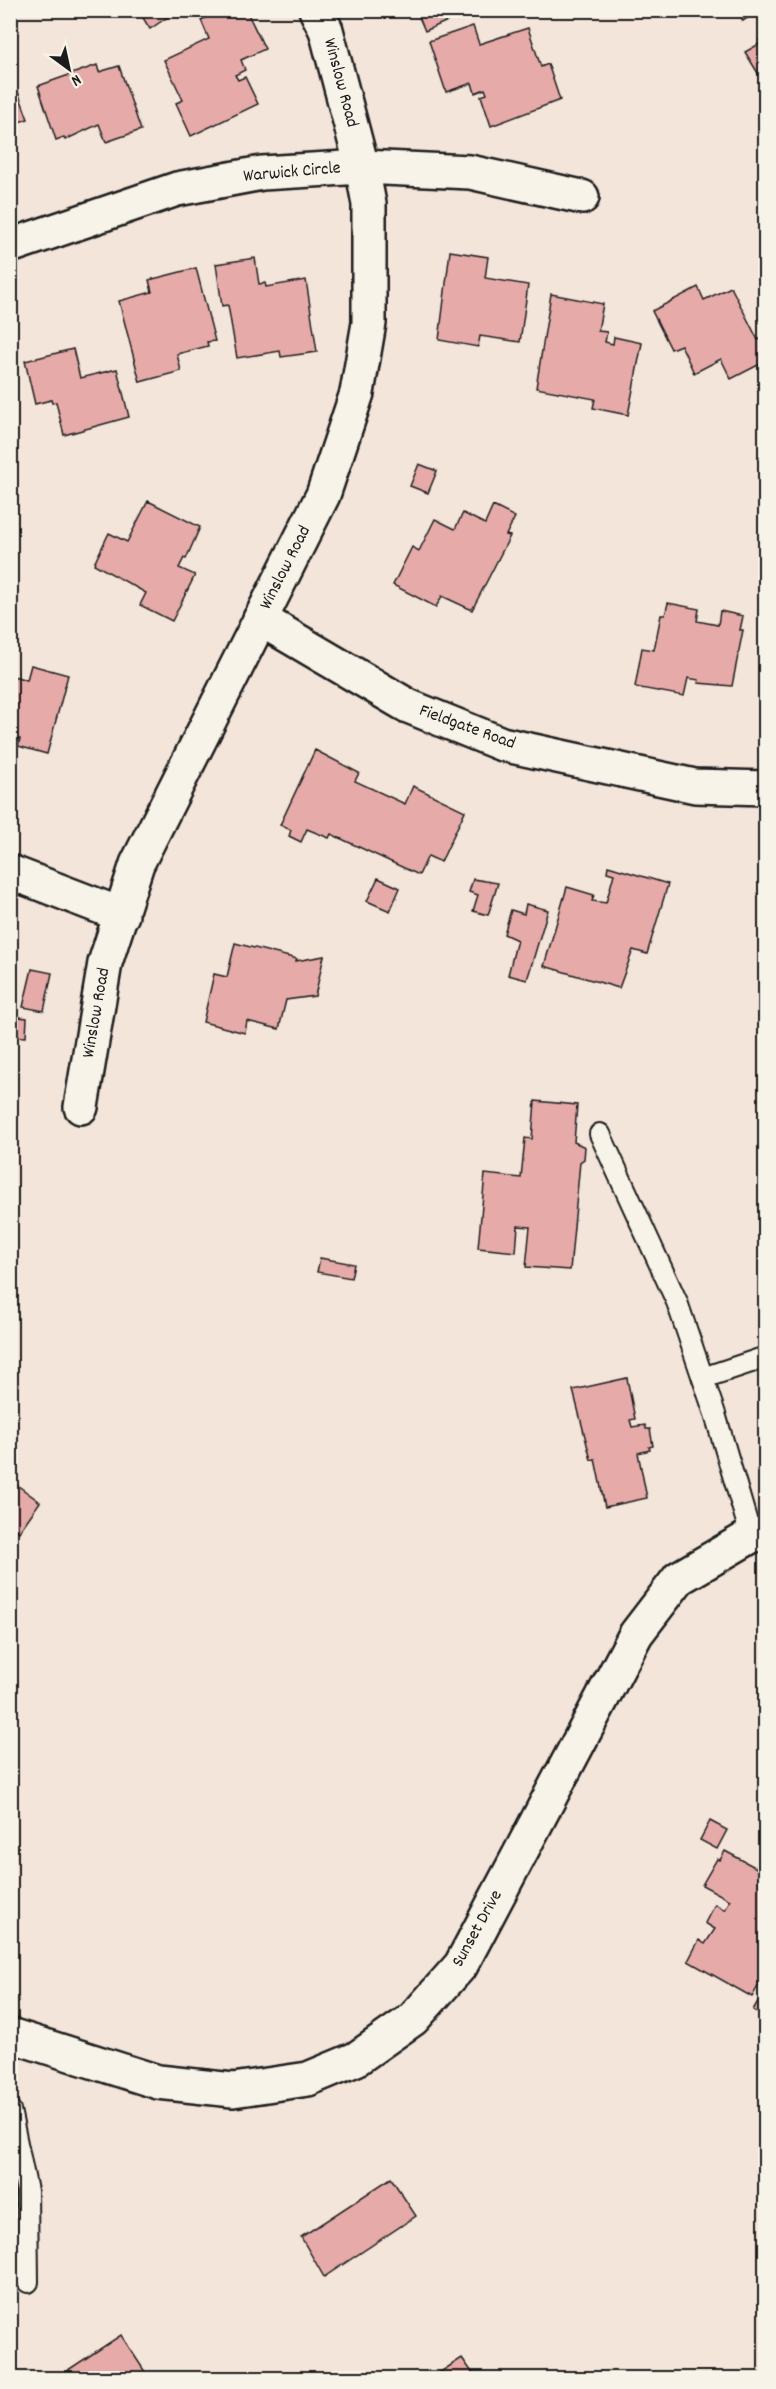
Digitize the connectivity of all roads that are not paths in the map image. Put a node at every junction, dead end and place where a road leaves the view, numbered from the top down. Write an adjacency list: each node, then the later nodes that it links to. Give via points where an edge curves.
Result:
1 (316, 10): 2 (street, Winslow Road, via 326,30)
2 (362, 167): 3 (street, Warwick Circle, via 470,172); 4 (street, Warwick Circle, via 262,173 177,189); 5 (street, Winslow Road, via 369,204 369,323 357,393 323,495)
3 (582, 197)
4 (10, 246)
5 (260, 619): 6 (street, Fieldgate Road, via 408,706 502,744 695,786); 8 (street, Winslow Road, via 137,864)
6 (765, 788)
7 (10, 872): 8 (street)
8 (122, 915): 9 (street, Winslow Road, via 105,963)
9 (81, 1107)
10 (600, 1134): 12 (lane, via 677,1302)
11 (765, 1357): 12 (lane)
12 (703, 1378): 13 (lane)
13 (758, 1534): 14 (street, Sunset Drive, via 679,1578 644,1624 460,1965 413,2019 356,2059 308,2079 233,2090 158,2082)
14 (10, 2035)
15 (10, 2110): 16 (lane, via 27,2191)
16 (28, 2282)

